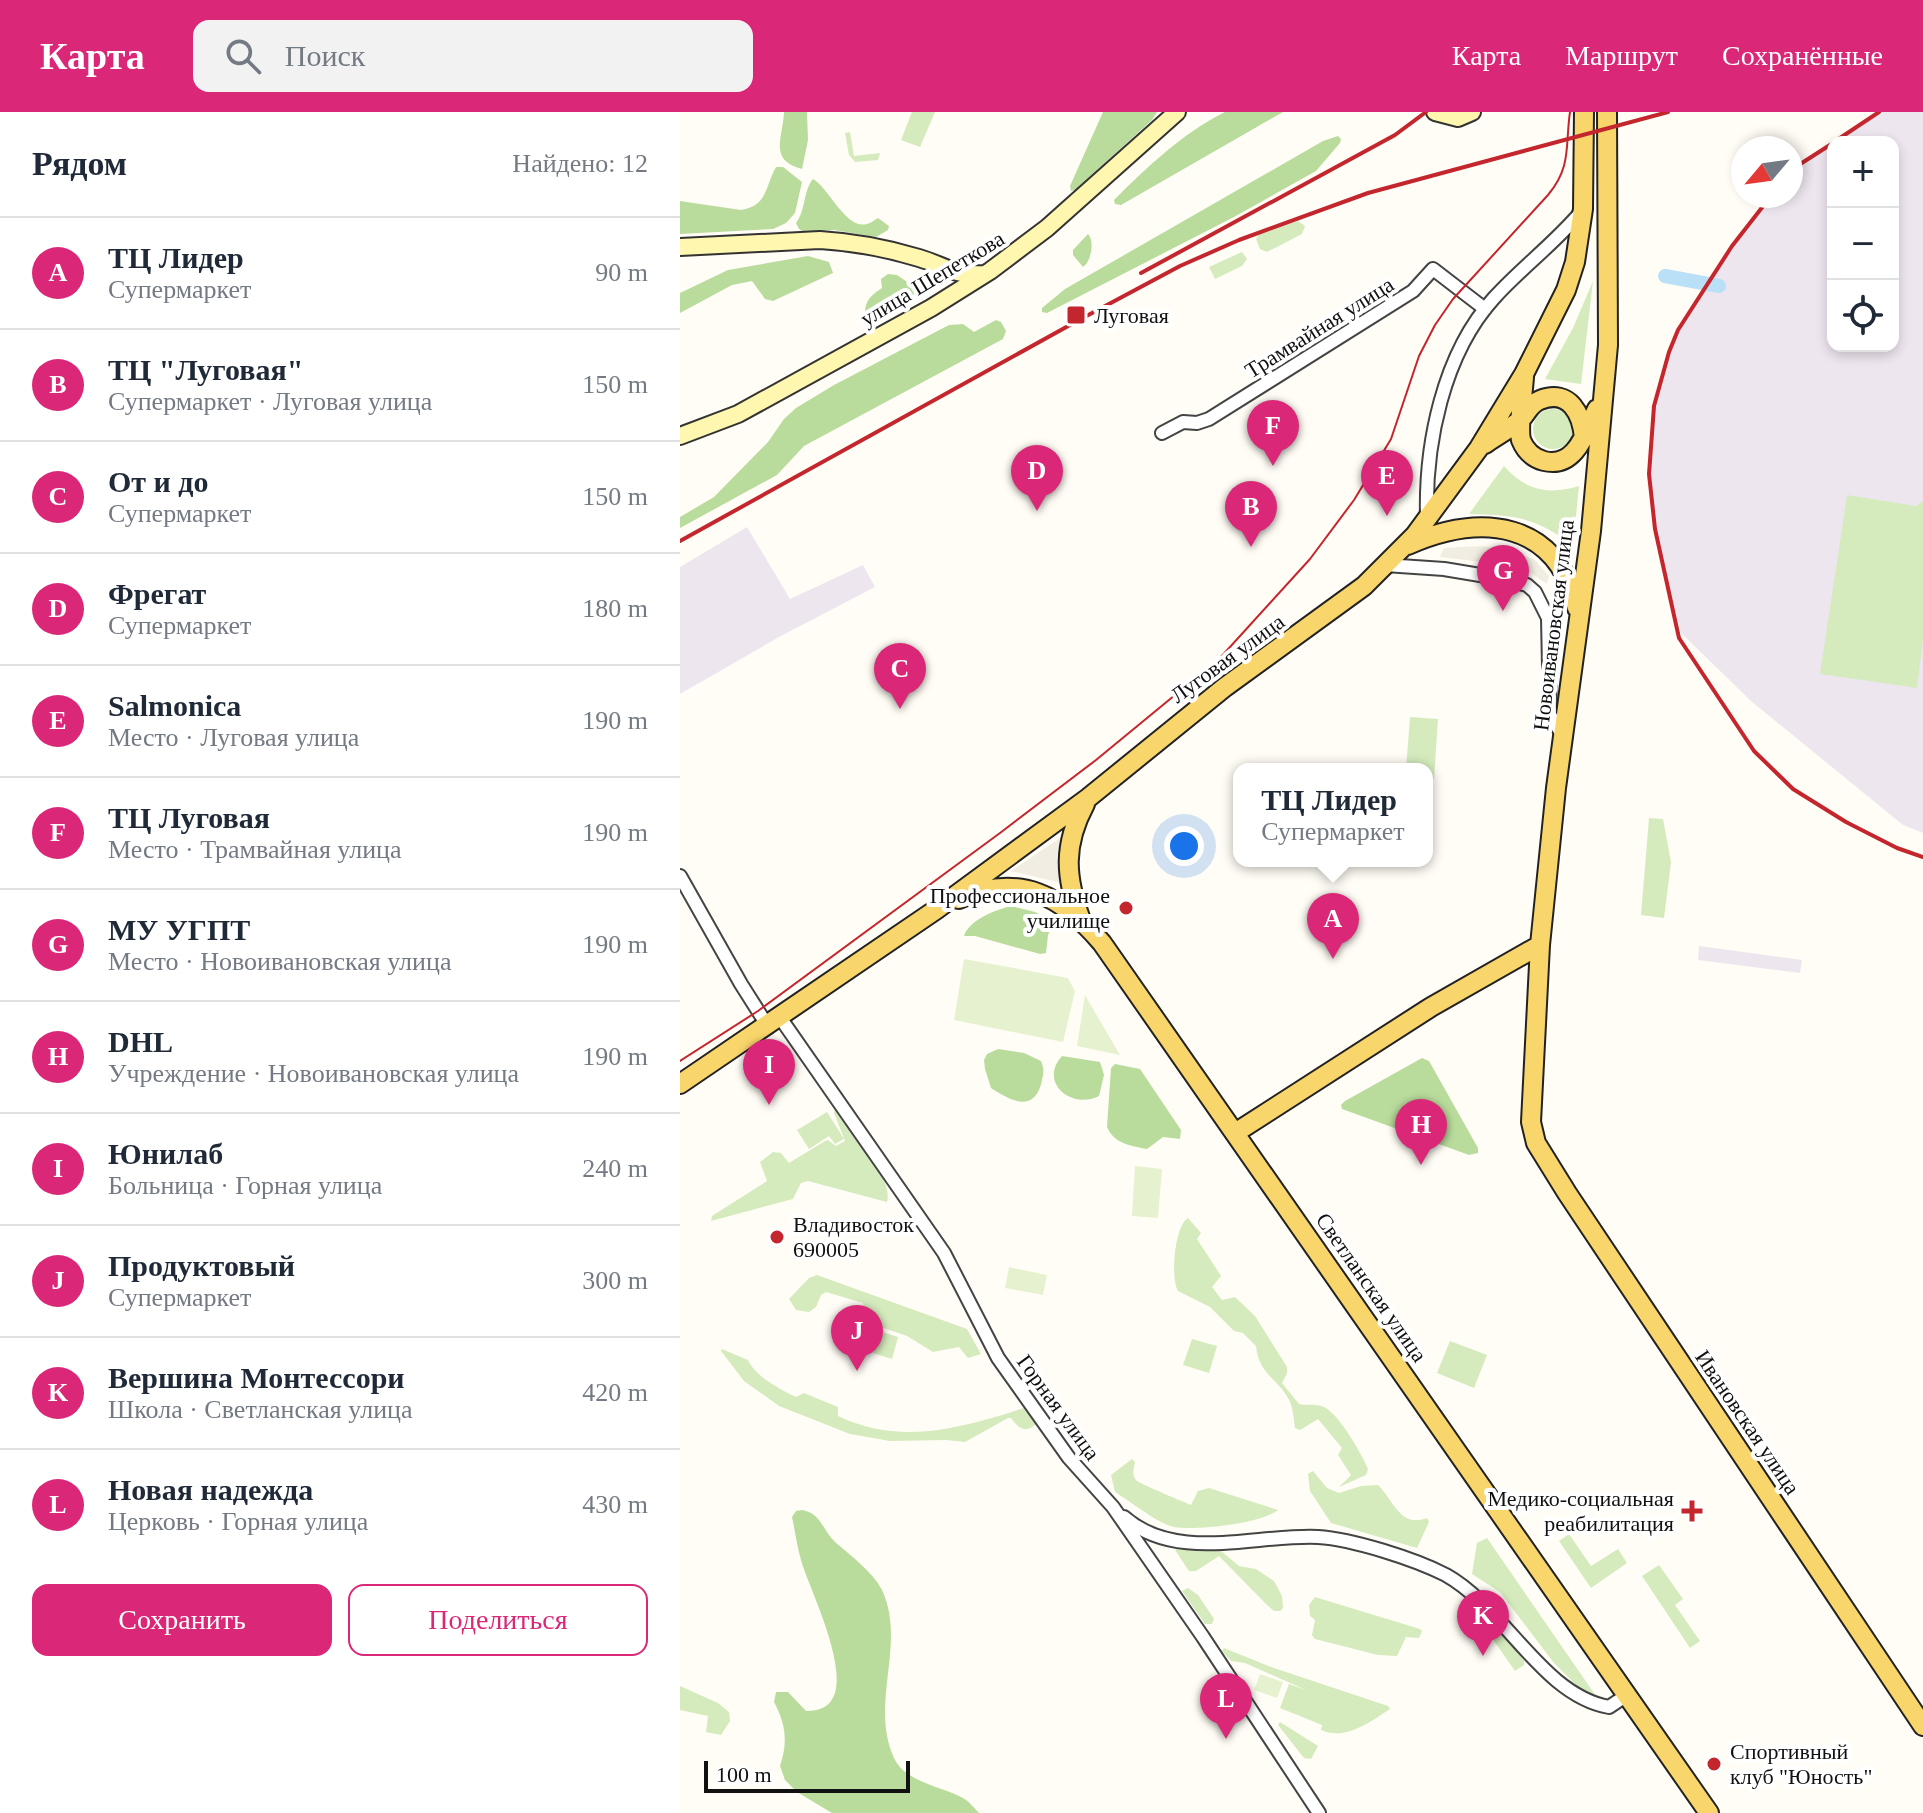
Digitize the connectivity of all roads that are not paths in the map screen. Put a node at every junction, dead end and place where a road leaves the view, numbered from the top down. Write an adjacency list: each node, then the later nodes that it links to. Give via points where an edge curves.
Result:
1 (1177, 112): 9 (main road, улица Шепеткова, via 1047,228)
2 (1435, 112): 3 (main road, via 1458,118)
3 (1472, 112)
4 (1584, 112): 6 (main road, Луговая улица)
5 (1607, 112): 13 (main road, Новоивановская улица, via 1608,328)
6 (1583, 209): 11 (street); 12 (main road, Луговая улица, via 1566,290)
7 (680, 247): 8 (main road, via 820,240 865,244)
8 (926, 261): 9 (main road, via 953,272); 10 (main road, via 944,279 947,290)
9 (986, 274): 10 (main road, улица Шепеткова)
10 (941, 302): 17 (main road, улица Шепеткова, via 738,414)
11 (1485, 309): 15 (street, Трамвайная улица, via 1433,269 1413,291 1209,419 1183,422); 20 (street, via 1468,335 1434,420)
12 (1524, 374): 14 (main road); 18 (main road, Луговая улица)
13 (1602, 400): 16 (main road); 19 (main road, Новоивановская улица)
14 (1522, 417): 16 (main road, via 1540,400 1557,398 1572,405 1582,419); 16 (main road, via 1523,445 1539,460 1567,458); 18 (main road)
15 (1162, 433)
16 (1583, 435): 19 (main road)
17 (680, 436)
18 (1479, 448): 20 (main road, Луговая улица)
19 (1595, 474): 23 (main road, Новоивановская улица)
20 (1427, 520): 21 (main road, Луговая улица)
21 (1400, 549): 22 (main road, Луговая улица); 23 (main road, via 1457,529 1492,528 1531,538 1545,546 1565,572)
22 (1385, 565): 24 (street, via 1504,579 1535,592 1548,618 1550,715); 25 (main road, Луговая улица)
23 (1580, 619): 24 (main road, Новоивановская улица)
24 (1563, 736): 29 (main road, Новоивановская улица)
25 (1088, 798): 27 (main road, Луговая улица); 28 (main road, via 1073,826 1067,858)
26 (680, 876): 30 (street, Горная улица, via 749,998)
27 (937, 909): 28 (main road, Светланская улица, via 1004,887 1036,890); 30 (main road, Луговая улица)
28 (1081, 920): 32 (main road, Светланская улица)
29 (1540, 945): 32 (main road, via 1431,1007); 33 (main road, Новоивановская улица, via 1531,1122)
30 (773, 1020): 31 (main road, Луговая улица); 34 (street, Горная улица, via 944,1253 998,1358 1069,1458)
31 (680, 1084)
32 (1235, 1133): 35 (main road, Светланская улица)
33 (1536, 1143): 36 (main road, Ивановская улица)
34 (1113, 1507): 35 (street, via 1134,1527 1159,1539 1229,1543 1322,1537 1410,1561 1445,1575 1482,1602 1565,1687 1609,1707); 37 (street, Горная улица)
35 (1627, 1695): 38 (main road, Светланская улица)
36 (1923, 1726)
37 (1319, 1813)
38 (1709, 1813)

